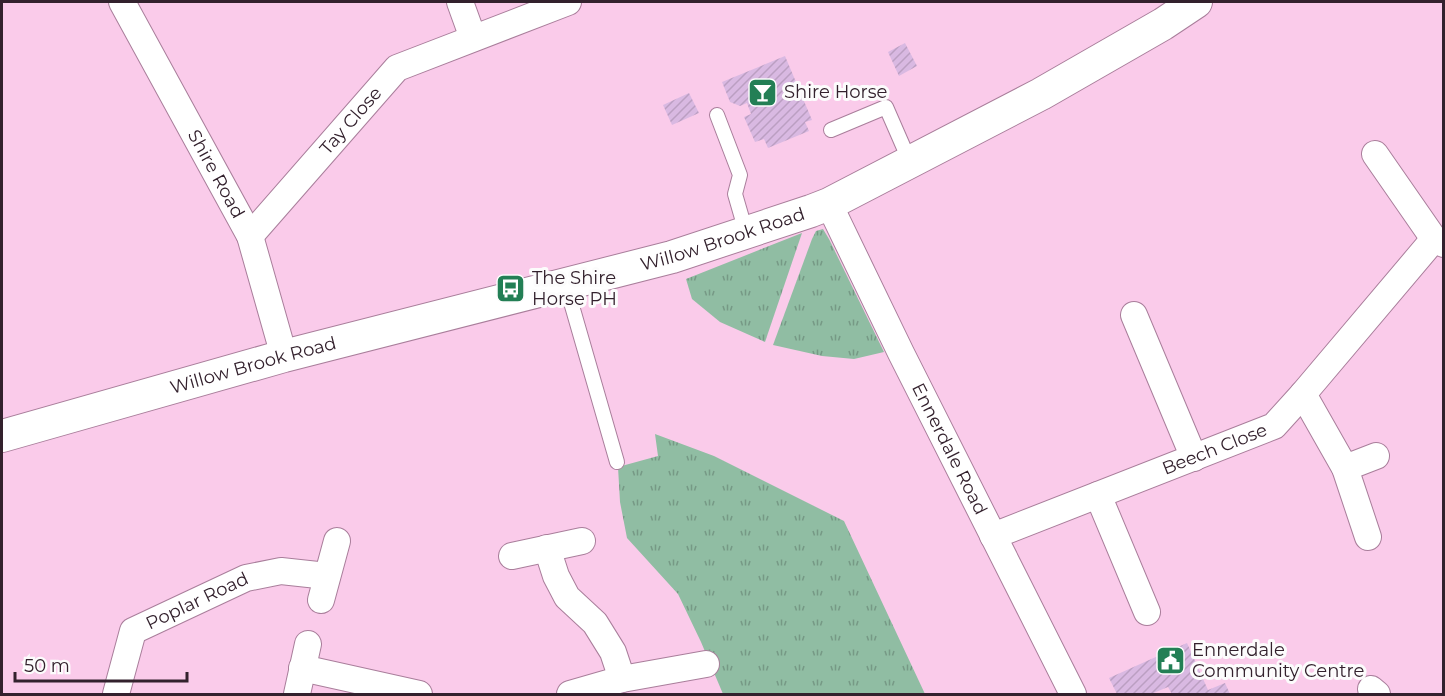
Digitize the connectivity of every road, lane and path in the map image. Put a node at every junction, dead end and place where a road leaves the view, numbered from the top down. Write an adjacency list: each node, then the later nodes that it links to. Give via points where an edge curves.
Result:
1 (123, 2): 12 (street, Shire Road)
2 (460, 2): 5 (street)
3 (568, 2): 5 (street, Tay Close)
4 (1196, 2): 9 (street, Willow Brook Road, via 1041,94)
5 (473, 38): 12 (street, Tay Close, via 397,68)
6 (717, 115): 11 (lane, via 740,175 735,194)
7 (831, 130): 9 (lane, via 886,107)
8 (1375, 154): 13 (street)
9 (910, 162): 10 (street, Willow Brook Road)
10 (829, 204): 11 (street, Willow Brook Road); 24 (street, Ennerdale Road)
11 (746, 232): 14 (street, Willow Brook Road, via 672,257)
12 (250, 236): 16 (street, Shire Road)
13 (1439, 241): 17 (street, Beech Close)
14 (566, 285): 16 (street, Willow Brook Road); 21 (lane)
15 (1134, 315): 20 (street)
16 (284, 356): 18 (street, Willow Brook Road)
17 (1303, 394): 20 (street, Beech Close, via 1274,426); 22 (street)
18 (2, 436)
19 (1376, 456): 22 (street)
20 (1194, 458): 23 (street, Beech Close)
21 (616, 462)
22 (1345, 468): 25 (street)
23 (1098, 495): 24 (street, Beech Close); 30 (street)
24 (993, 536): 37 (street, Ennerdale Road)
25 (1368, 537)
26 (337, 541): 33 (street, Poplar Road, via 324,588 281,571 246,578 133,631)
27 (582, 541): 28 (street)
28 (547, 548): 29 (street); 32 (street, via 567,597 595,623 613,652)
29 (512, 556)
30 (1147, 612)
31 (706, 664): 32 (street)
32 (622, 679): 36 (street)
33 (116, 694)
34 (297, 694): 35 (street, via 305,656)
35 (419, 694)
36 (570, 694)
37 (1073, 694)

